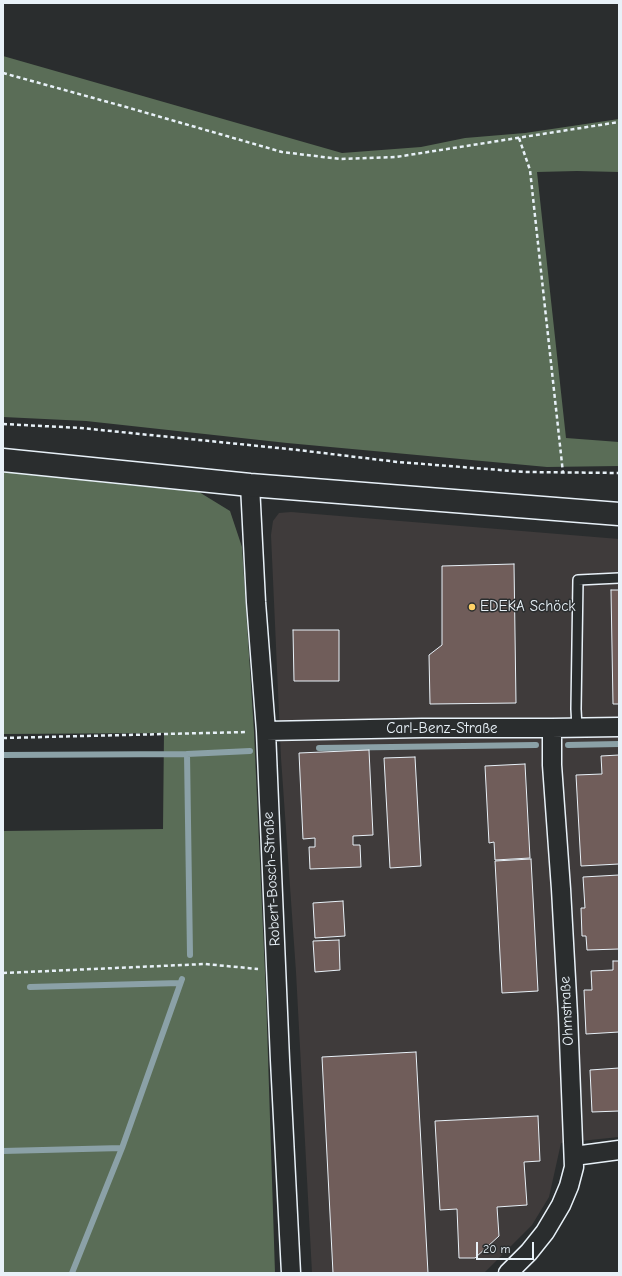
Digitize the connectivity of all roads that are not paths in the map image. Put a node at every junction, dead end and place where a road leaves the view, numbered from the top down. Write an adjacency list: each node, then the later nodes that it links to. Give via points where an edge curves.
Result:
1 (3, 460): 2 (main road)
2 (250, 485): 3 (main road); 8 (street, Robert-Bosch-Straße)
3 (619, 514)
4 (619, 578): 7 (lane, via 578,580)
5 (619, 727): 7 (street, Carl-Benz-Straße)
6 (552, 728): 7 (street, Carl-Benz-Straße); 8 (street, Carl-Benz-Straße); 10 (street, Ohmstraße)
7 (577, 728)
8 (266, 732): 11 (street, Robert-Bosch-Straße)
9 (619, 1150): 10 (street)
10 (574, 1156): 12 (street, Ohmstraße, via 571,1180 561,1205 545,1232)
11 (291, 1273)
12 (508, 1273)

